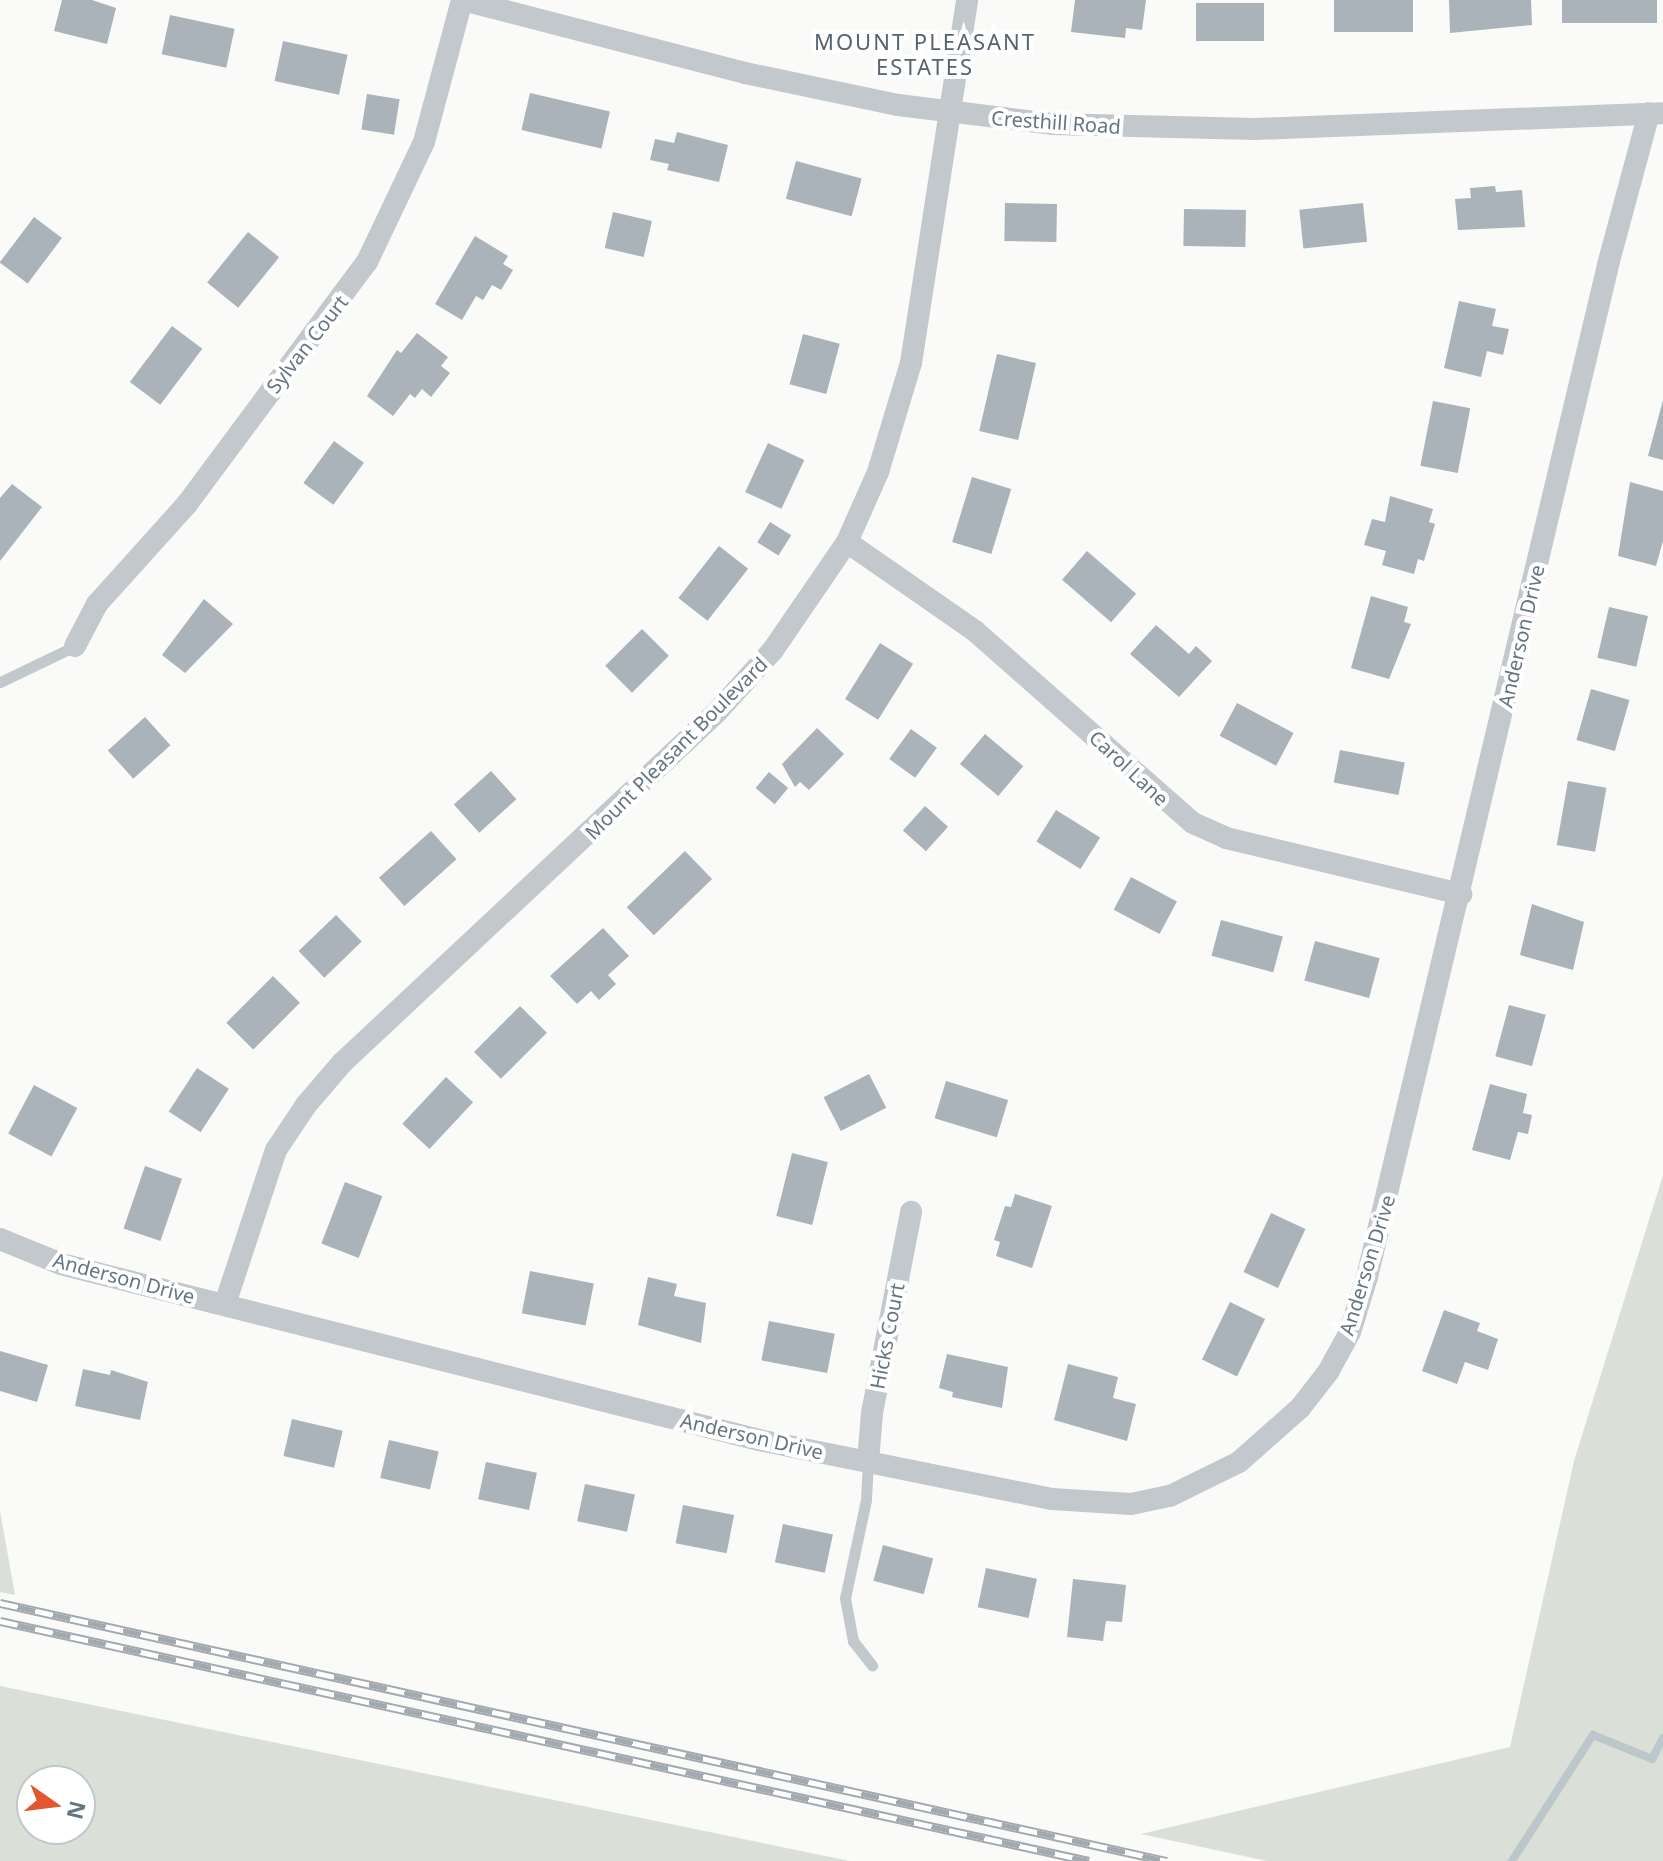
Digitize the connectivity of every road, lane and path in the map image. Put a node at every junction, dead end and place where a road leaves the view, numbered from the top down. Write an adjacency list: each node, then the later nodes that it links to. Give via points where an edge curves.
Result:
1 (462, 0): 3 (street, Cresthill Road, via 745,73); 6 (street, Sylvan Court, via 424,142 367,262 187,504 97,604)
2 (967, 0): 3 (street, Mount Pleasant Boulevard)
3 (951, 113): 4 (street, Cresthill Road, via 1096,127 1255,129); 5 (street, Mount Pleasant Boulevard, via 911,363 878,472)
4 (1656, 113): 8 (street, Anderson Drive, via 1609,261)
5 (847, 542): 8 (street, Carol Lane, via 975,631 1193,823 1226,838); 11 (street, Mount Pleasant Boulevard, via 773,650 717,712 342,1063 306,1105 276,1150)
6 (75, 646): 7 (lane)
7 (0, 682)
8 (1461, 894): 12 (street, Anderson Drive, via 1350,1332 1328,1372 1268,1439 1200,1485 1131,1504 1052,1499)
9 (911, 1212): 12 (street, Hicks Court, via 872,1413)
10 (0, 1239): 11 (street, Anderson Drive, via 61,1264)
11 (225, 1304): 12 (street, Anderson Drive, via 744,1436)
12 (868, 1461): 13 (lane, via 866,1500 845,1598 853,1641)
13 (872, 1665)

